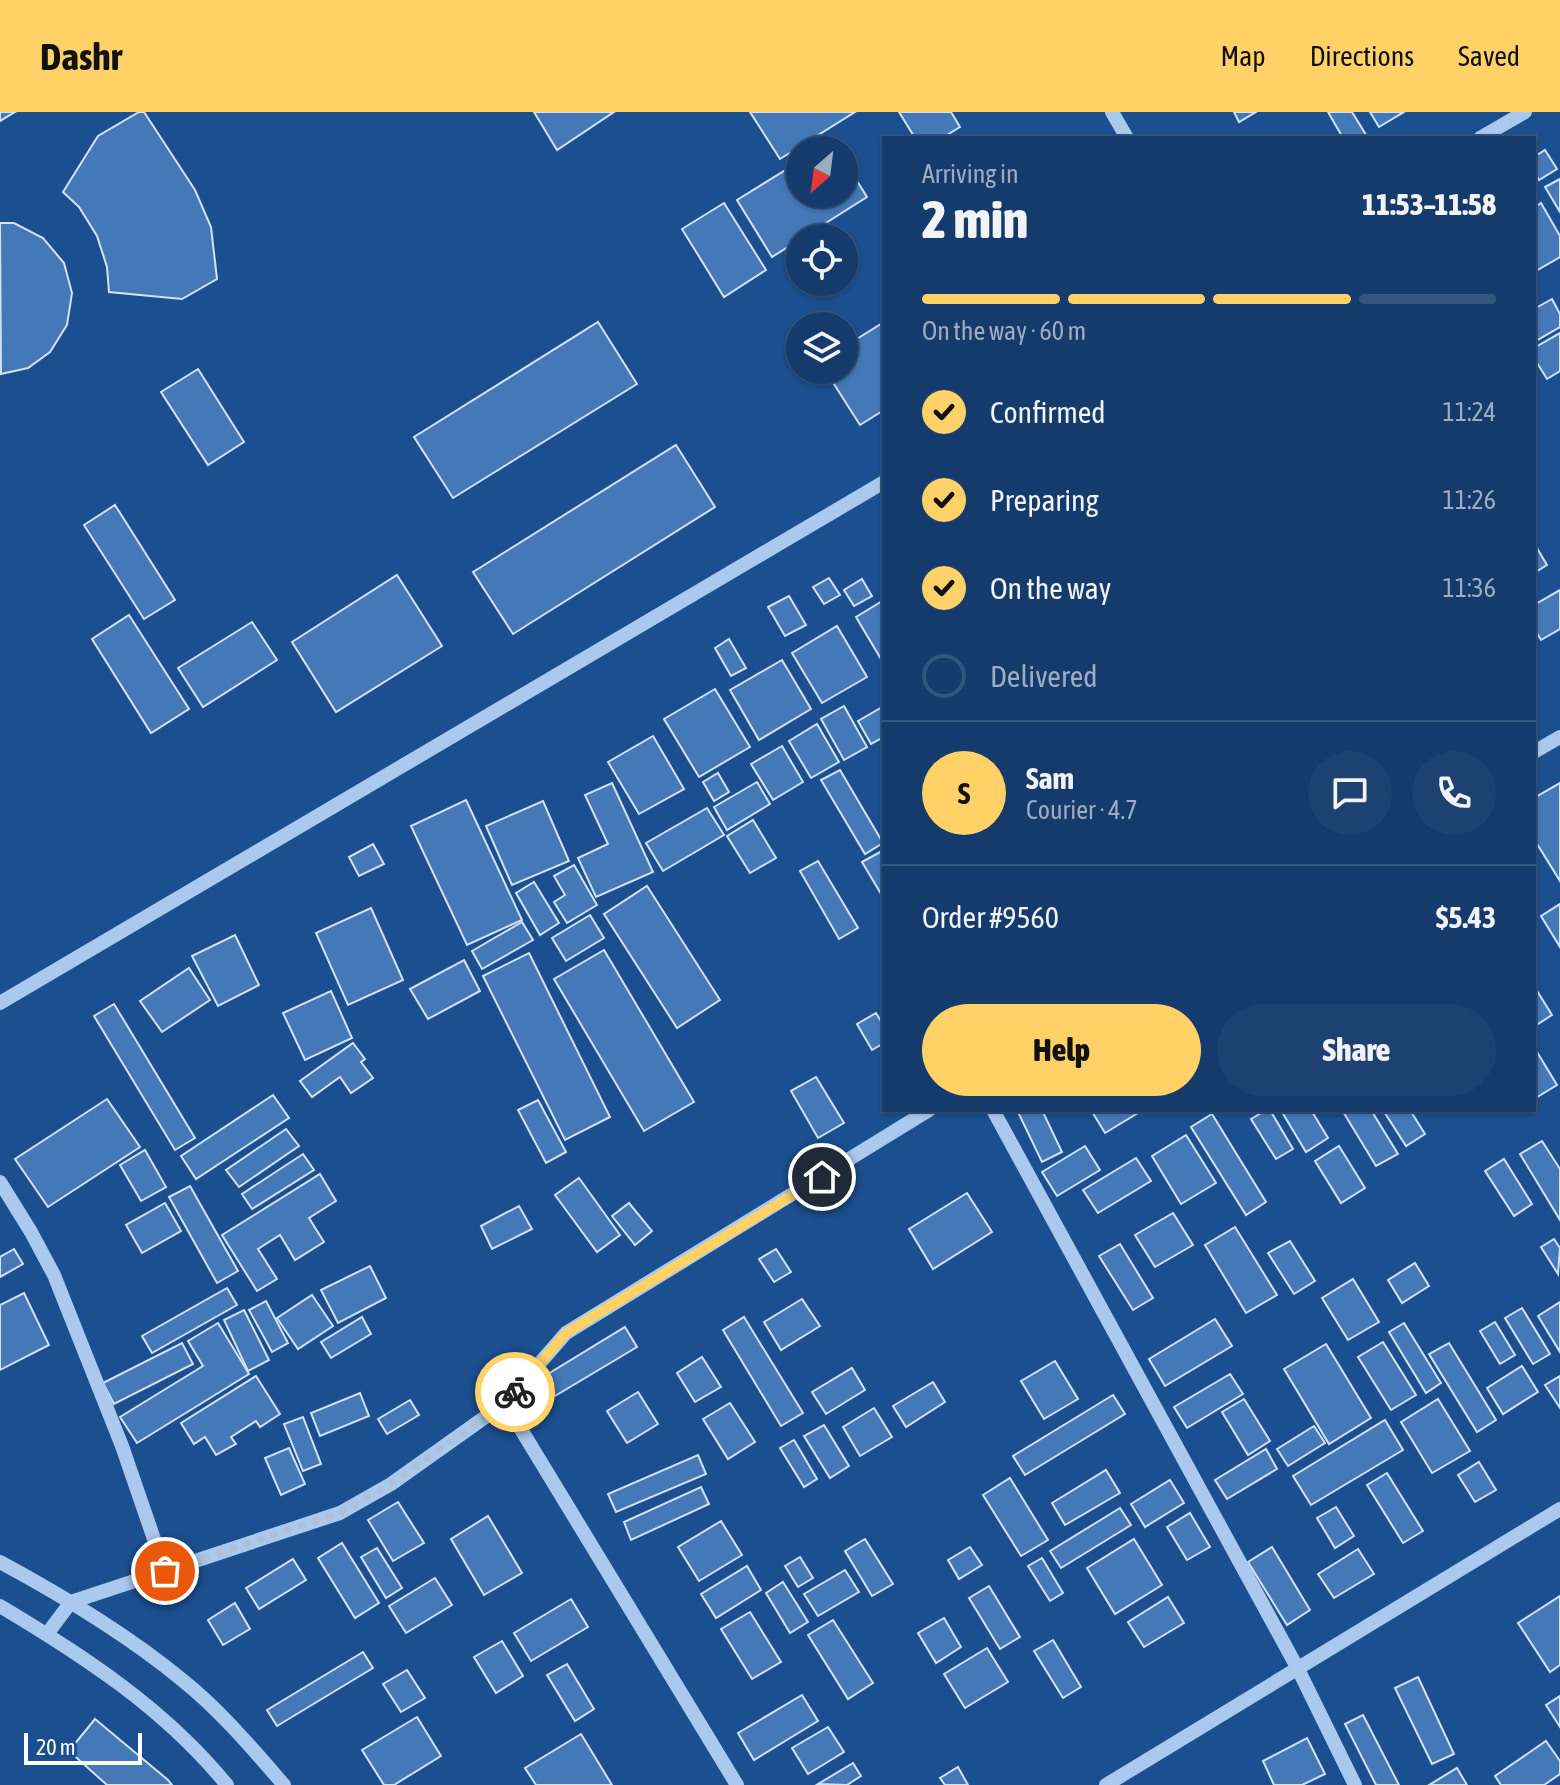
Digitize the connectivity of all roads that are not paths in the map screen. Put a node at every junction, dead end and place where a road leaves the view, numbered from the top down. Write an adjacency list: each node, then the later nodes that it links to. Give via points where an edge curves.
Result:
1 (1112, 112): 3 (street)
2 (1525, 112): 4 (street)
3 (1126, 136)
4 (1483, 136)
5 (882, 483): 8 (street)
6 (1560, 737): 7 (street)
7 (1536, 751)
8 (0, 1003)
9 (926, 1112): 12 (street, via 566,1333)
10 (994, 1112): 19 (street)
11 (0, 1182): 15 (street, via 54,1275)
12 (505, 1403): 15 (street, via 391,1484 340,1513); 22 (street)
13 (1560, 1509): 19 (street)
14 (0, 1562): 16 (street)
15 (165, 1571): 16 (street)
16 (71, 1602): 18 (street); 21 (street, via 183,1680)
17 (0, 1606): 18 (street)
18 (47, 1634): 20 (street, via 154,1709)
19 (1298, 1669): 23 (street); 24 (street)
20 (227, 1785)
21 (284, 1785)
22 (737, 1785)
23 (1106, 1785)
24 (1355, 1785)

